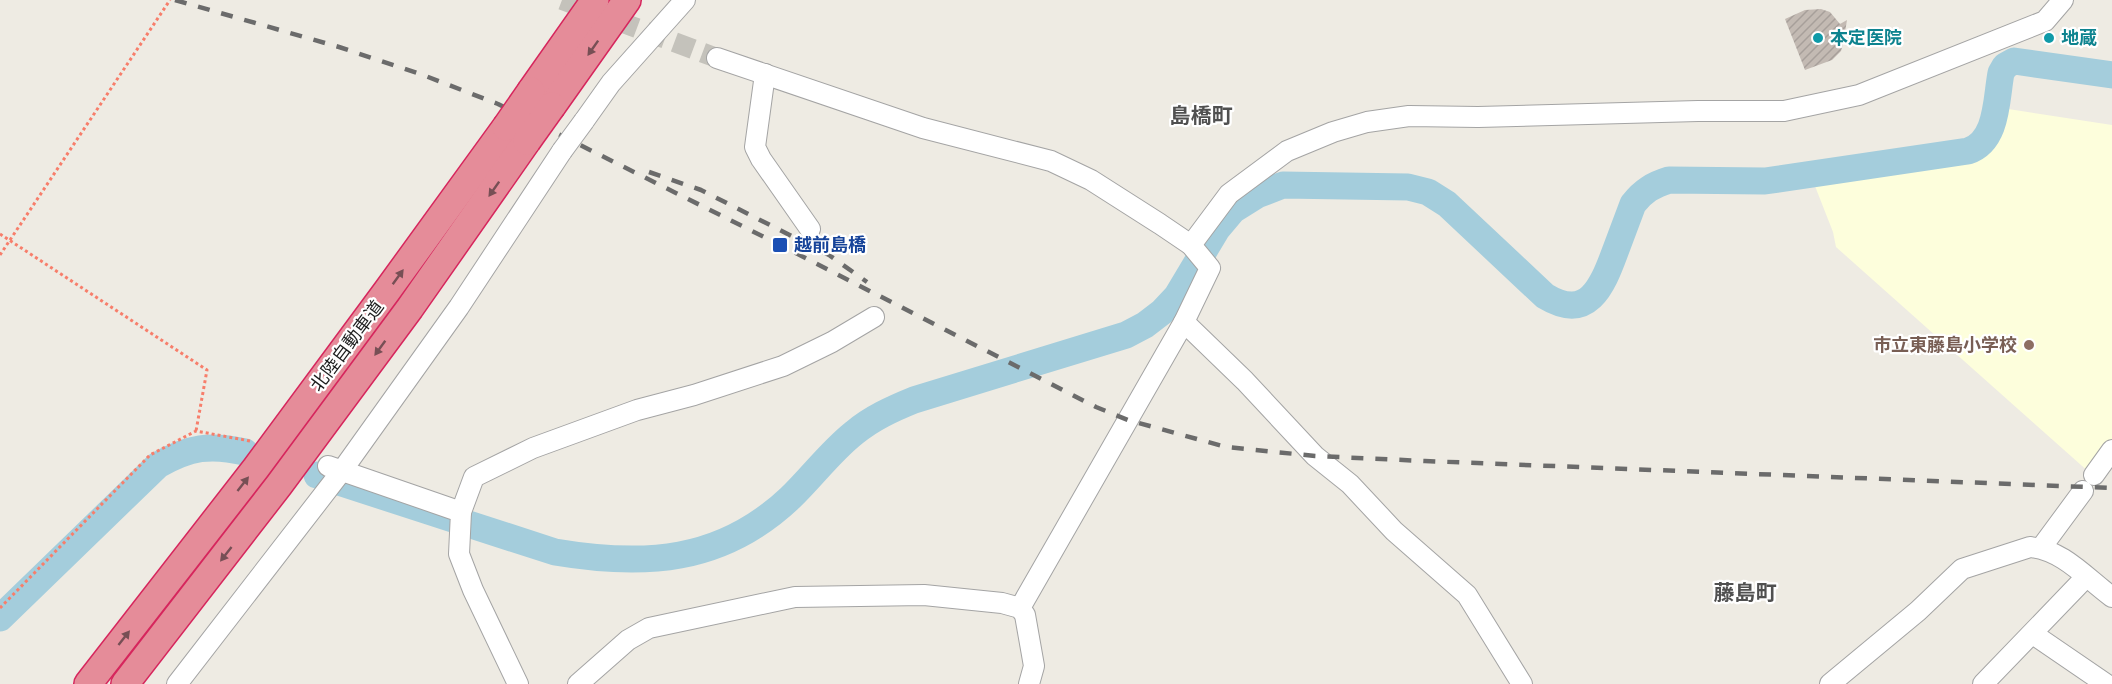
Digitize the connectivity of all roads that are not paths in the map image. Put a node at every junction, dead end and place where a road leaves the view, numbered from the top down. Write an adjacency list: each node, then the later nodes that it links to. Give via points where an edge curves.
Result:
1 (595, 0): 7 (highway, 北陸自動車道)
2 (627, 0): 7 (highway, 北陸自動車道, one-way to 7)
3 (685, 0): 14 (street, bridge, via 611,83 459,307)
4 (2063, 0): 10 (street, via 2045,21 1892,82 1859,95 1784,111 1408,116 1367,122 1287,151 1228,194)
5 (717, 58): 6 (street)
6 (765, 74): 9 (street, via 755,147); 10 (street, via 932,130 1051,161 1091,180)
7 (542, 99): 8 (highway, 北陸自動車道, bridge)
8 (516, 134): 23 (highway, 北陸自動車道, one-way to 8, via 394,282); 24 (highway, 北陸自動車道, one-way to 24, via 410,308)
9 (810, 229)
10 (1197, 253): 12 (street, via 1210,267)
11 (874, 317): 17 (street, via 783,366 637,410 533,448 474,477)
12 (1184, 322): 21 (street); 29 (street, via 1315,456 1467,595)
13 (2112, 450): 15 (street)
14 (334, 475): 17 (street); 25 (street)
15 (2094, 475)
16 (2083, 491): 18 (street)
17 (460, 519): 26 (street, via 459,554)
18 (2041, 548): 19 (street, via 2058,555); 30 (street, via 2030,547 1962,569)
19 (2086, 577): 20 (street); 22 (street)
20 (2112, 597)
21 (1020, 608): 27 (street, via 924,595 795,597 649,628 628,640); 28 (street, via 1025,615 1034,666)
22 (2032, 634): 31 (street); 32 (street)
23 (88, 684)
24 (125, 684)
25 (177, 684)
26 (518, 684)
27 (578, 684)
28 (1029, 684)
29 (1522, 684)
30 (1830, 684)
31 (1983, 684)
32 (2106, 684)

